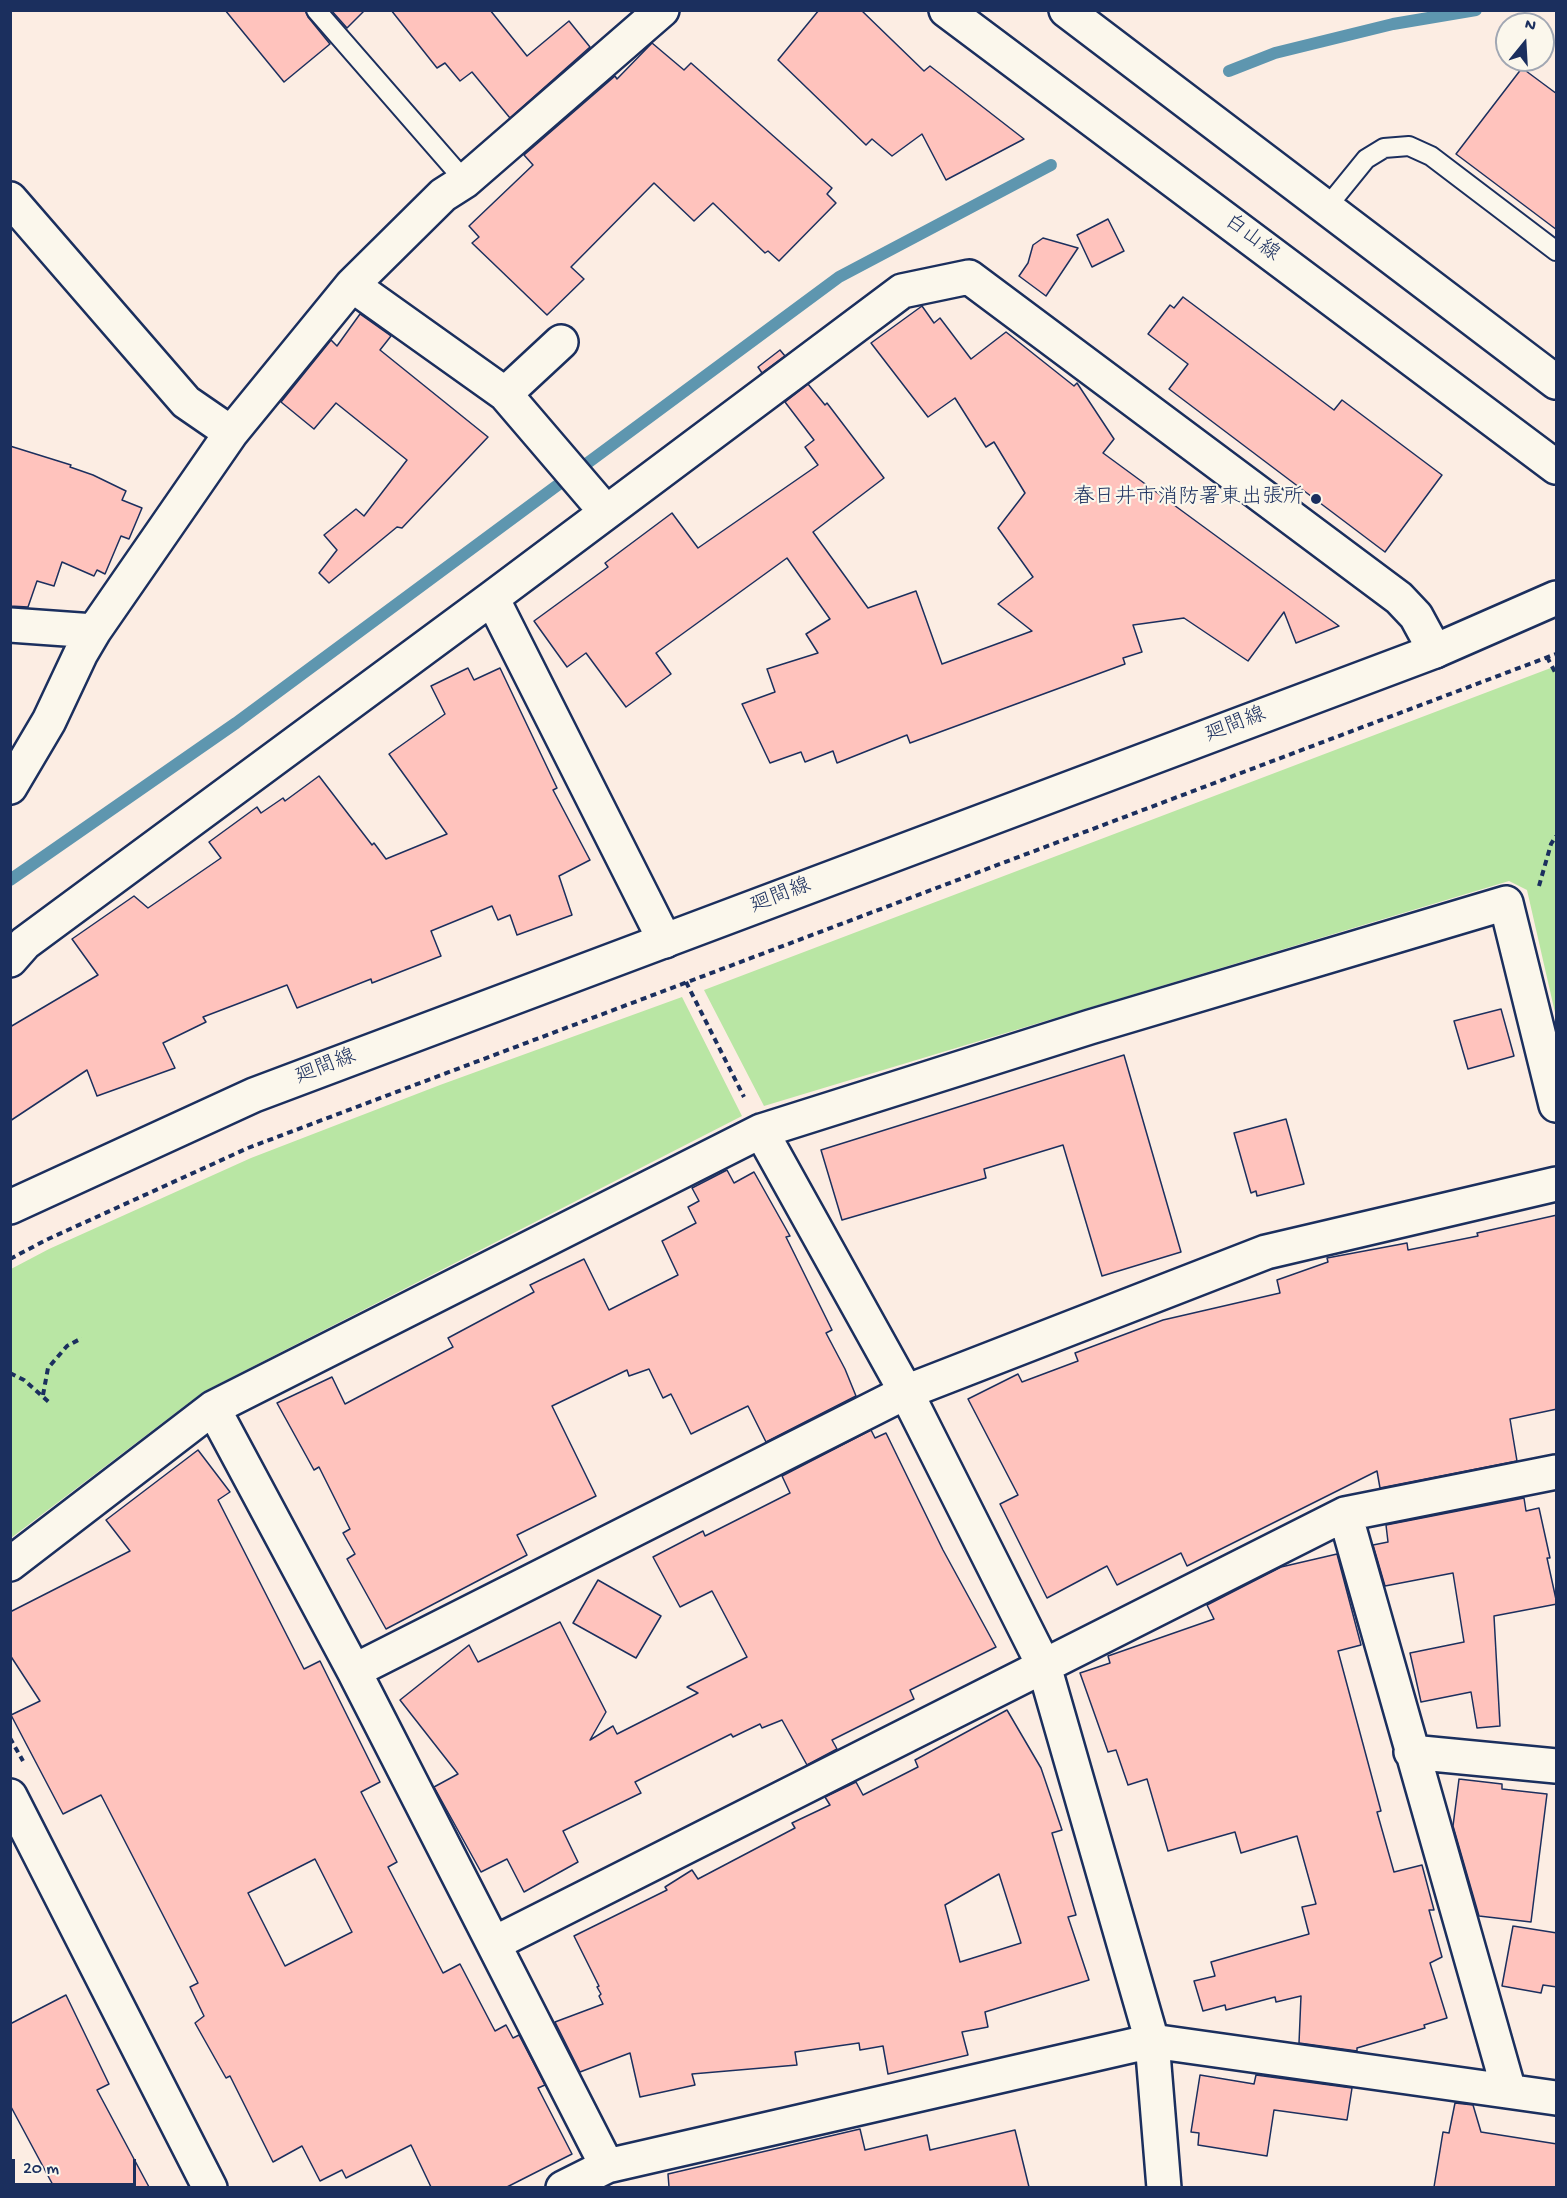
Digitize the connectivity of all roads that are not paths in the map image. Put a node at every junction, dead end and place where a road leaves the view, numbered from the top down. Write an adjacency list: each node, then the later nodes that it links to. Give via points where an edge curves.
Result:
1 (316, 10): 5 (lane)
2 (662, 10): 5 (street)
3 (946, 10): 14 (street, 白山線)
4 (1066, 10): 7 (street)
5 (465, 181): 9 (street, via 443,195)
6 (10, 199): 13 (street, via 186,402)
7 (1327, 207): 8 (lane, via 1366,159 1384,148 1409,146 1431,156); 11 (street)
8 (1557, 250)
9 (352, 285): 12 (street); 13 (street)
10 (561, 342): 12 (street)
11 (1557, 382)
12 (505, 393): 15 (street)
13 (231, 433): 19 (street)
14 (1557, 466)
15 (606, 512): 16 (street); 20 (street, via 902,291 969,277 1400,598 1416,616)
16 (492, 598): 22 (street); 23 (street, via 25,943)
17 (1557, 598): 20 (street, 廻間線)
18 (10, 625): 19 (street)
19 (94, 631): 21 (street, via 50,721)
20 (1434, 651): 22 (street, 廻間線)
21 (10, 787)
22 (665, 941): 27 (street, 廻間線, via 254,1095)
23 (10, 960)
24 (1557, 1105): 25 (street, via 1506,903 1090,1027)
25 (761, 1131): 28 (street); 29 (street)
26 (1557, 1184): 28 (street, via 1266,1252)
27 (10, 1207)
28 (906, 1392): 33 (street); 34 (street)
29 (213, 1408): 32 (street); 34 (street)
30 (1557, 1472): 31 (street)
31 (1345, 1514): 33 (street); 35 (street)
32 (10, 1564)
33 (1044, 1666): 38 (street); 39 (street)
34 (354, 1671): 38 (street)
35 (1411, 1752): 36 (street); 40 (street)
36 (1557, 1766)
37 (10, 1796): 43 (street)
38 (495, 1943): 42 (street)
39 (1152, 2040): 40 (street); 42 (street); 45 (street)
40 (1509, 2091): 41 (street)
41 (1557, 2098)
42 (607, 2166): 44 (street)
43 (210, 2187)
44 (563, 2187)
45 (1164, 2187)

